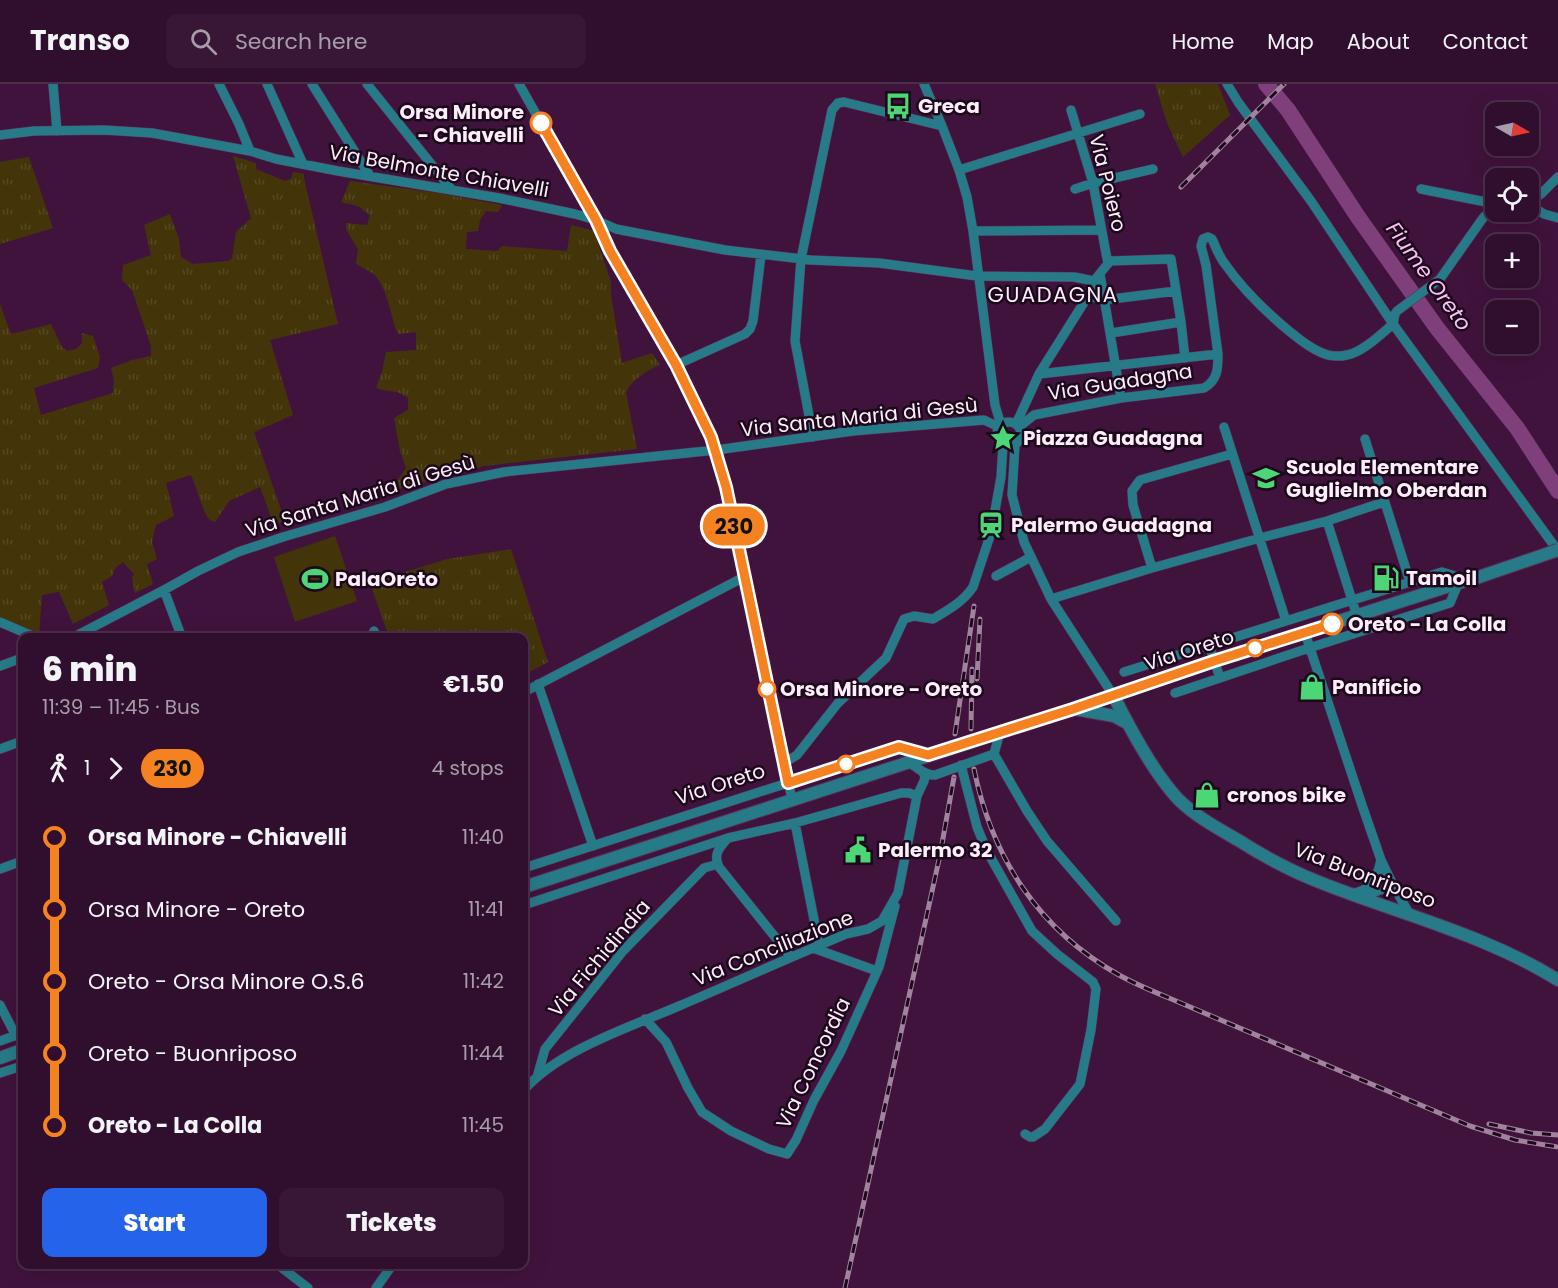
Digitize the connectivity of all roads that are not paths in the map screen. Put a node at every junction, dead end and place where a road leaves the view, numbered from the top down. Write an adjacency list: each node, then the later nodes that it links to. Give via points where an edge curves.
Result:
1 (53, 84): 12 (street)
2 (219, 84): 15 (street)
3 (267, 84): 16 (street)
4 (367, 84): 24 (street)
5 (519, 84): 30 (street)
6 (924, 84): 11 (street)
7 (1227, 84): 42 (street)
8 (315, 85): 19 (street)
9 (1071, 110): 13 (street, Via Poiero)
10 (1140, 114): 13 (street)
11 (942, 126): 18 (street); 34 (street, via 838,103 831,110)
12 (57, 131): 14 (street, Via Belmonte Chiavelli); 15 (street, Via Belmonte Chiavelli, via 152,133)
13 (1077, 133): 18 (street); 21 (street, Via Poiero)
14 (0, 135)
15 (250, 151): 16 (street, Via Belmonte Chiavelli)
16 (303, 164): 19 (street, Via Belmonte Chiavelli)
17 (1153, 169): 21 (street)
18 (959, 170): 32 (street)
19 (370, 176): 24 (street, Via Belmonte Chiavelli)
20 (1558, 177): 25 (street)
21 (1093, 183): 22 (street); 31 (street, Via Poiero)
22 (1075, 189)
23 (1421, 189): 26 (street)
24 (452, 190): 30 (street, Via Belmonte Chiavelli)
25 (1539, 195)
26 (1485, 202)
27 (1539, 211): 29 (street)
28 (1485, 216): 42 (street, via 1440,279 1397,311)
29 (1558, 218)
30 (596, 220): 33 (street, Via Belmonte Chiavelli, via 616,229); 46 (street)
31 (1101, 230): 32 (street); 35 (street, Via Poiero)
32 (973, 231): 36 (street)
33 (761, 255): 34 (street, Via Belmonte Chiavelli); 46 (street, via 750,329)
34 (801, 259): 36 (street, Via Belmonte Chiavelli, via 879,263); 53 (street, via 795,341)
35 (1109, 263): 37 (street); 38 (street, via 1171,259)
36 (978, 276): 37 (street, Via Belmonte Chiavelli); 50 (street)
37 (1097, 277): 39 (street); 40 (street)
38 (1176, 291): 40 (street); 41 (street)
39 (1088, 296): 40 (street); 48 (street)
40 (1104, 300): 43 (street)
41 (1181, 322): 43 (street); 45 (street)
42 (1393, 324): 44 (street, Via Guadagna, via 1349,355 1318,352 1251,297 1208,237 1203,239 1202,246); 62 (street)
43 (1111, 333): 47 (street)
44 (1218, 354): 45 (street); 49 (street, Via Guadagna, via 1216,376 1204,388)
45 (1185, 358): 47 (street)
46 (676, 365): 57 (street)
47 (1117, 365): 48 (street); 49 (street)
48 (1038, 374): 51 (street)
49 (1121, 398): 51 (street, Via Guadagna, via 1034,415)
50 (1000, 426): 51 (street, via 1008,422); 53 (street, Via Santa Maria di Gesù, via 984,420); 55 (street, via 997,436)
51 (1017, 426): 56 (street, via 1021,435)
52 (1224, 428): 58 (street)
53 (813, 437): 57 (street, Via Santa Maria di Gesù)
54 (1365, 439): 59 (street)
55 (1003, 445): 56 (street); 98 (street, via 991,533 969,593 933,619 904,619 886,658 838,704 797,755)
56 (1015, 445): 63 (street, via 1012,495)
57 (716, 450): 66 (street); 69 (street, Via Santa Maria di Gesù, via 504,472 446,484 238,552)
58 (1232, 454): 61 (street); 64 (street, via 1140,480 1132,491)
59 (1384, 502): 60 (street); 68 (street)
60 (1327, 521): 61 (street); 71 (street)
61 (1260, 538): 64 (street); 73 (street)
62 (1558, 551): 67 (street, Via Oreto, bridge)
63 (1031, 557): 65 (street); 70 (street)
64 (1152, 568): 70 (street)
65 (996, 576)
66 (744, 577): 86 (street); 98 (street)
67 (1466, 581): 68 (street, Via Oreto, via 1442,572); 72 (street, Via Oreto); 80 (street, Via Oreto, via 1450,603)
68 (1410, 582): 71 (street, Via Oreto)
69 (164, 590): 76 (street, Via Santa Maria di Gesù); 77 (street)
70 (1051, 599): 89 (street)
71 (1352, 600): 72 (street); 73 (street, Via Oreto)
72 (1357, 616): 78 (street, Via Oreto)
73 (1286, 621): 79 (street, Via Oreto)
74 (0, 622): 75 (street)
75 (25, 633)
76 (82, 633)
77 (180, 633)
78 (1305, 633): 80 (street); 82 (street, Via Oreto)
79 (1209, 645): 82 (street); 84 (street, Via Oreto)
80 (1309, 648): 85 (street, Via Oreto); 107 (street)
81 (18, 659): 83 (street)
82 (1214, 661): 85 (street); 89 (street, Via Oreto)
83 (0, 666)
84 (1124, 672)
85 (1220, 678): 88 (street, Via Oreto)
86 (538, 684): 87 (street); 106 (street)
87 (528, 690)
88 (1175, 693)
89 (1113, 695): 90 (street, Via Oreto); 91 (street, Via Buonriposo)
90 (1073, 709): 91 (street, via 1114,716); 92 (street, Via Oreto)
91 (1128, 724): 115 (street, Via Buonriposo, via 1161,779 1195,813 1250,848 1317,882)
92 (1000, 732): 95 (street); 96 (street, Via Oreto)
93 (18, 742): 94 (street)
94 (0, 749)
95 (994, 754): 99 (street); 118 (street, via 1047,841)
96 (928, 755): 97 (street, Via Oreto); 101 (street, Via Oreto, via 899,747)
97 (907, 762): 100 (street); 103 (street, Via Oreto)
98 (784, 763): 101 (street)
99 (962, 765): 100 (street, via 935,775); 134 (street, via 987,851 1032,931 1093,982 1096,989 1080,1084 1045,1129 1033,1137)
100 (923, 772): 102 (street, Via Conciliazione, via 925,777)
101 (788, 783): 103 (street); 106 (street, Via Oreto)
102 (917, 796): 104 (street, via 901,793); 114 (street, Via Conciliazione)
103 (792, 800): 113 (street, Via Oreto)
104 (795, 823): 105 (street); 119 (street)
105 (728, 838): 109 (street, via 718,848); 116 (street)
106 (593, 846): 110 (street, Via Oreto)
107 (1382, 860): 112 (street); 115 (street, via 1368,888)
108 (18, 862): 111 (street)
109 (718, 864): 120 (street); 132 (street, Via Fichidindia, via 704,868 623,951 545,1049)
110 (528, 867)
111 (0, 869)
112 (1393, 885): 115 (street, via 1363,895); 117 (street)
113 (528, 886)
114 (898, 893): 119 (street, Via Conciliazione, via 882,921); 121 (street, Via Concordia)
115 (1351, 894): 117 (street, Via Buonriposo)
116 (528, 904)
117 (1410, 915): 122 (street, Via Buonriposo, via 1482,941)
118 (1116, 921)
119 (816, 946): 120 (street, Via Conciliazione); 121 (street)
120 (791, 957): 124 (street, Via Conciliazione)
121 (877, 971): 124 (street, Via Concordia, via 841,1051 787,1154 731,1131 702,1112 666,1042)
122 (1558, 980)
123 (0, 1005): 125 (street)
124 (645, 1019): 132 (street, Via Conciliazione, via 551,1066)
125 (18, 1032)
126 (18, 1034): 127 (street)
127 (0, 1041)
128 (18, 1051): 129 (street)
129 (0, 1058)
130 (18, 1067): 131 (street)
131 (0, 1073)
132 (537, 1077): 133 (street, Via Fichidindia)
133 (528, 1086)
134 (1025, 1134)
135 (283, 1269): 138 (street)
136 (389, 1269): 137 (street)
137 (377, 1286)
138 (308, 1288)

